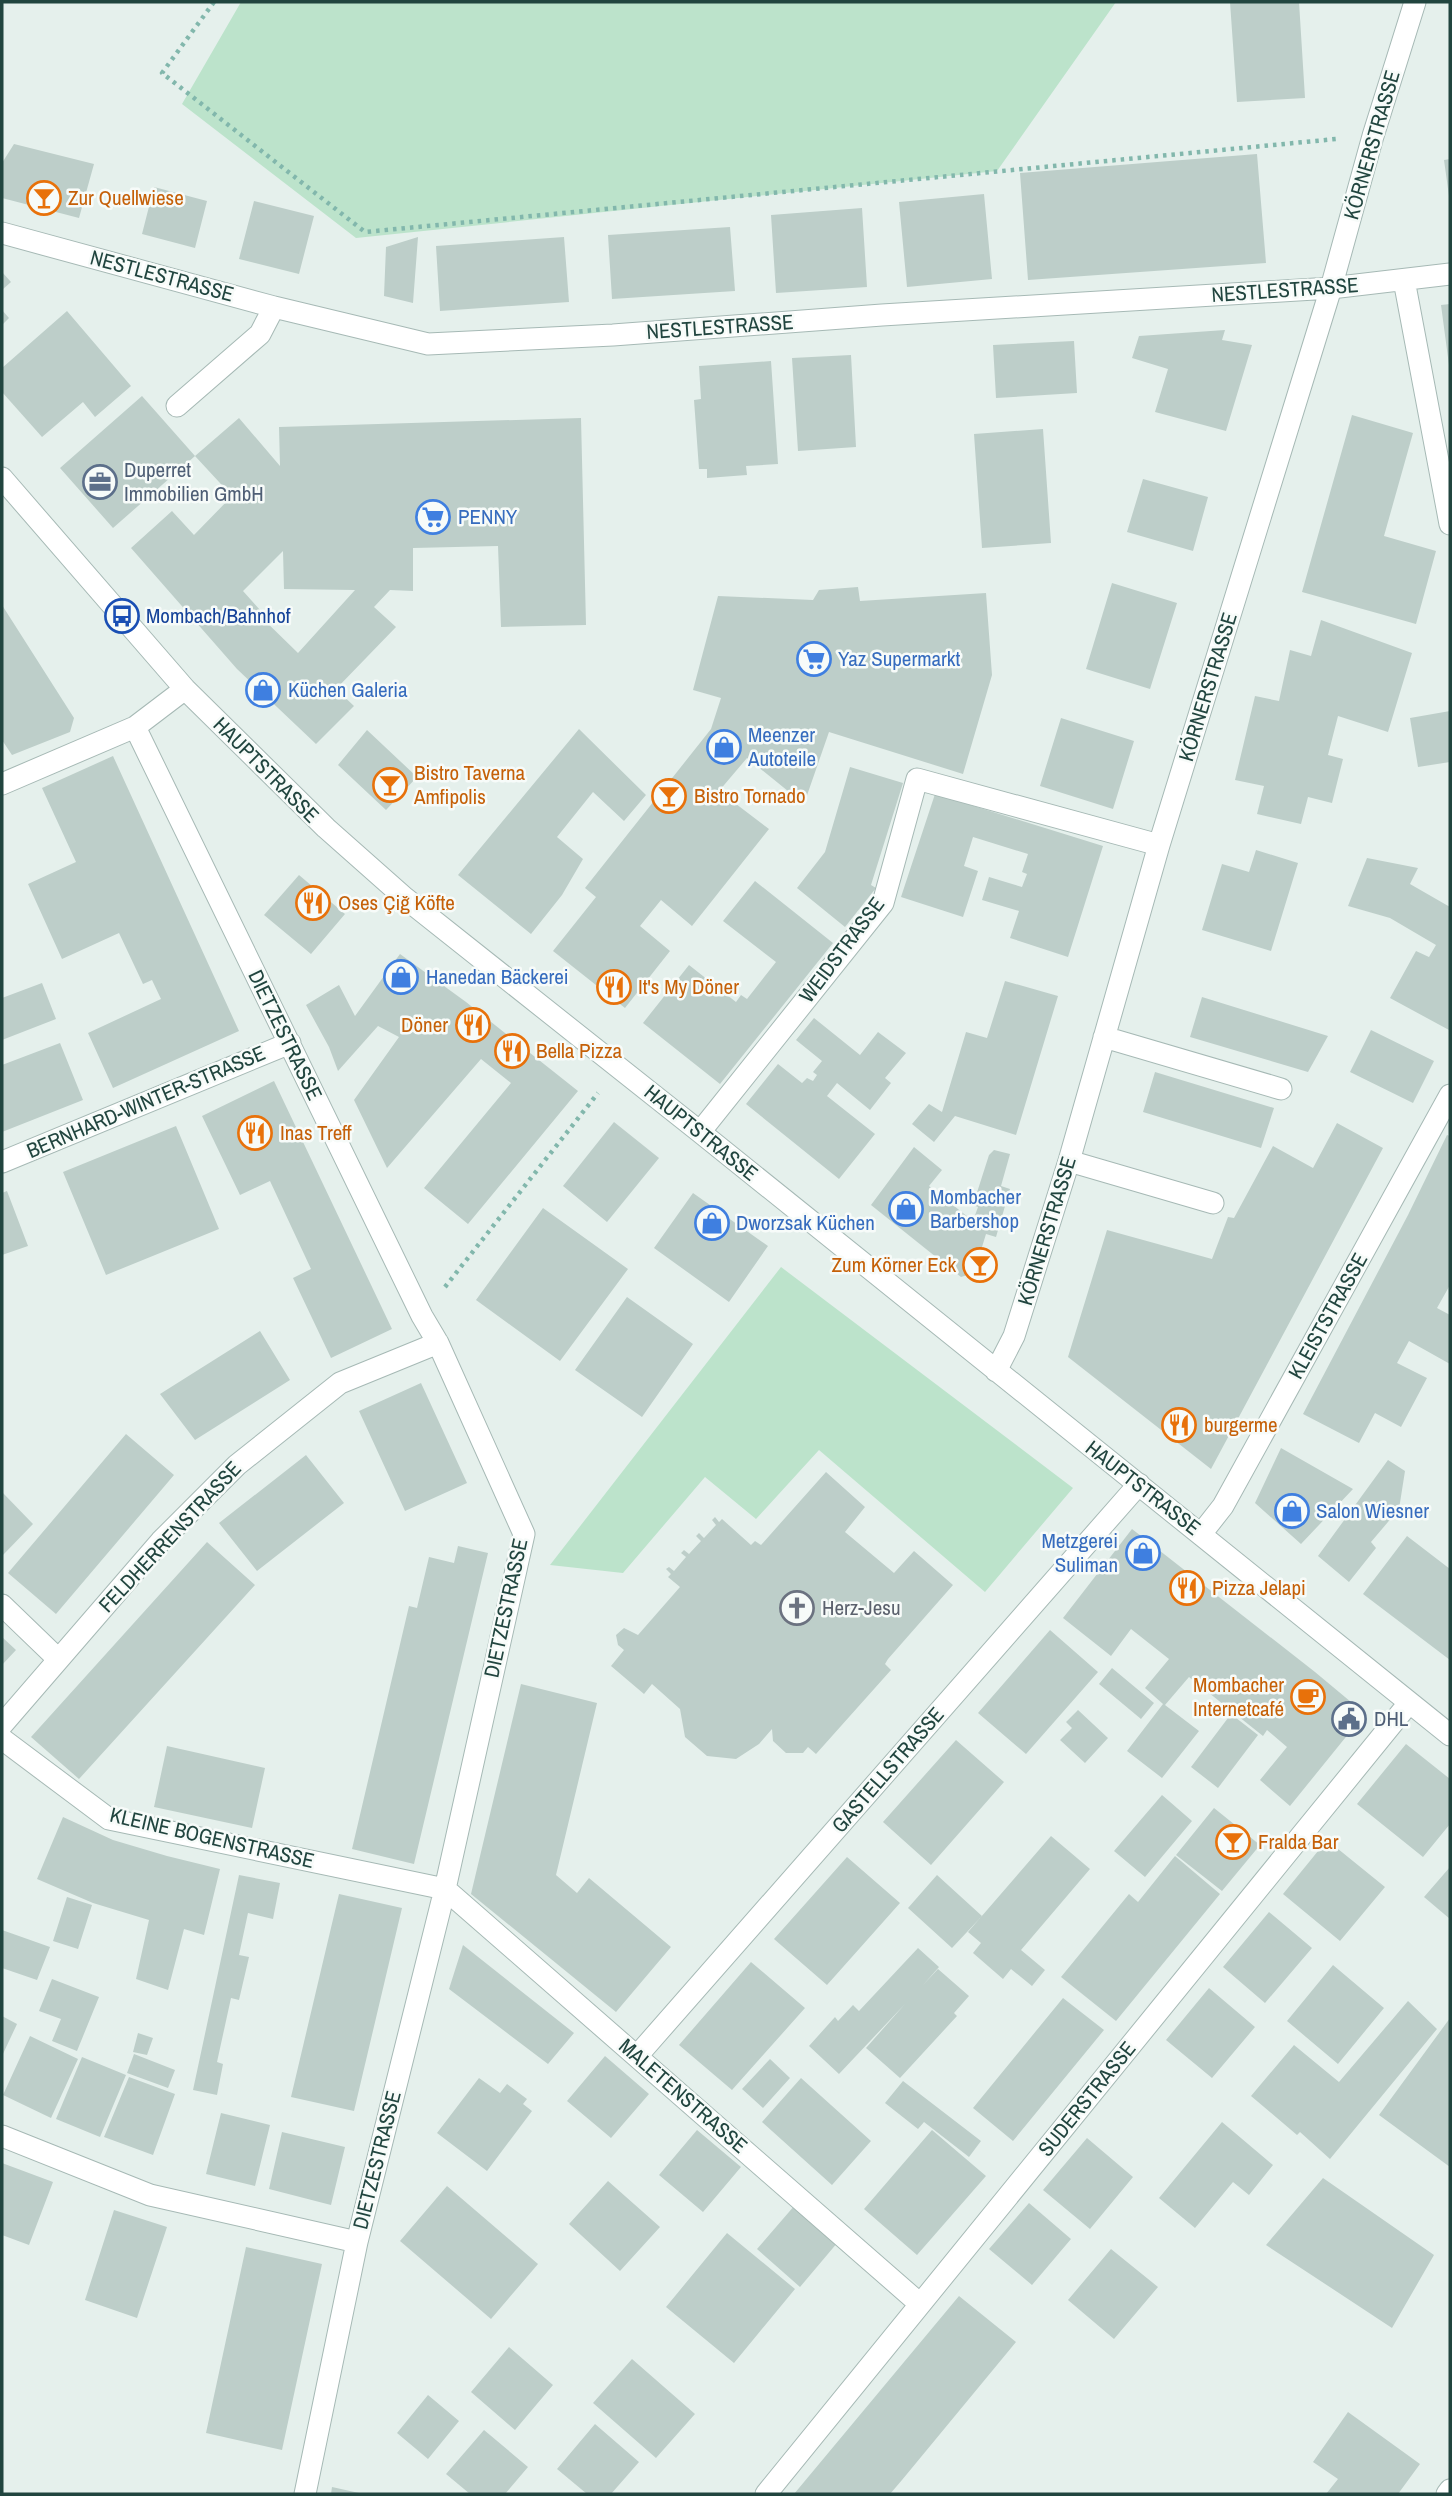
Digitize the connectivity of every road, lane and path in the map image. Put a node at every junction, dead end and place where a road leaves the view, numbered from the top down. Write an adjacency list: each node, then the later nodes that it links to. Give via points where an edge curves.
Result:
1 (214, 2): 3 (path, via 162,73 365,232)
2 (1415, 2): 3 (street, KÖRNERSTRASSE)
3 (1373, 135): 7 (street, KÖRNERSTRASSE)
4 (2, 233): 8 (street, NESTLESTRASSE)
5 (1450, 274): 6 (street, NESTLESTRASSE)
6 (1404, 280): 7 (street, NESTLESTRASSE); 11 (street)
7 (1331, 288): 8 (street, NESTLESTRASSE, via 428,344); 15 (street, KÖRNERSTRASSE)
8 (274, 307): 9 (street, via 260,334)
9 (177, 406)
10 (2, 478): 12 (street, HAUPTSTRASSE)
11 (1450, 524)
12 (185, 689): 13 (street); 21 (street, HAUPTSTRASSE, via 395,890)
13 (135, 727): 14 (street); 17 (street, DIETZESTRASSE)
14 (2, 784)
15 (1159, 845): 16 (street, KÖRNERSTRASSE); 21 (street, WEIDSTRASSE, via 917,779 883,903)
16 (1104, 1037): 18 (street); 22 (street, KÖRNERSTRASSE)
17 (290, 1043): 23 (street, BERNHARD-WINTER-STRASSE); 25 (street, DIETZESTRASSE)
18 (1281, 1089)
19 (601, 1090): 25 (path)
20 (1450, 1095): 29 (street, KLEISTSTRASSE, via 1223,1506)
21 (700, 1132): 27 (street, HAUPTSTRASSE)
22 (1069, 1161): 24 (street); 27 (street, KÖRNERSTRASSE, via 1014,1336)
23 (2, 1162)
24 (1213, 1203)
25 (422, 1316): 26 (street, DIETZESTRASSE)
26 (438, 1343): 31 (street, FELDHERRENSTRASSE, via 340,1383 237,1465 161,1541); 36 (street, DIETZESTRASSE, via 524,1534)
27 (996, 1371): 28 (street, HAUPTSTRASSE)
28 (1139, 1484): 29 (street, HAUPTSTRASSE); 37 (street, GASTELLSTRASSE)
29 (1201, 1534): 32 (street, HAUPTSTRASSE)
30 (2, 1605): 31 (street)
31 (58, 1659): 33 (street, FELDHERRENSTRASSE)
32 (1409, 1703): 34 (street, HAUPTSTRASSE); 40 (street, SUDERSTRASSE)
33 (2, 1725)
34 (1450, 1735)
35 (2, 1739): 36 (street, KLEINE BOGENSTRASSE, via 110,1819)
36 (445, 1889): 37 (street, MALETENSTRASSE); 39 (street, DIETZESTRASSE)
37 (637, 2056): 40 (street, MALETENSTRASSE)
38 (2, 2136): 39 (street, via 150,2195)
39 (357, 2242): 42 (street, DIETZESTRASSE)
40 (920, 2304): 43 (street, SUDERSTRASSE)
41 (1450, 2490): 44 (street)
42 (305, 2494)
43 (766, 2494)
44 (1447, 2494)

